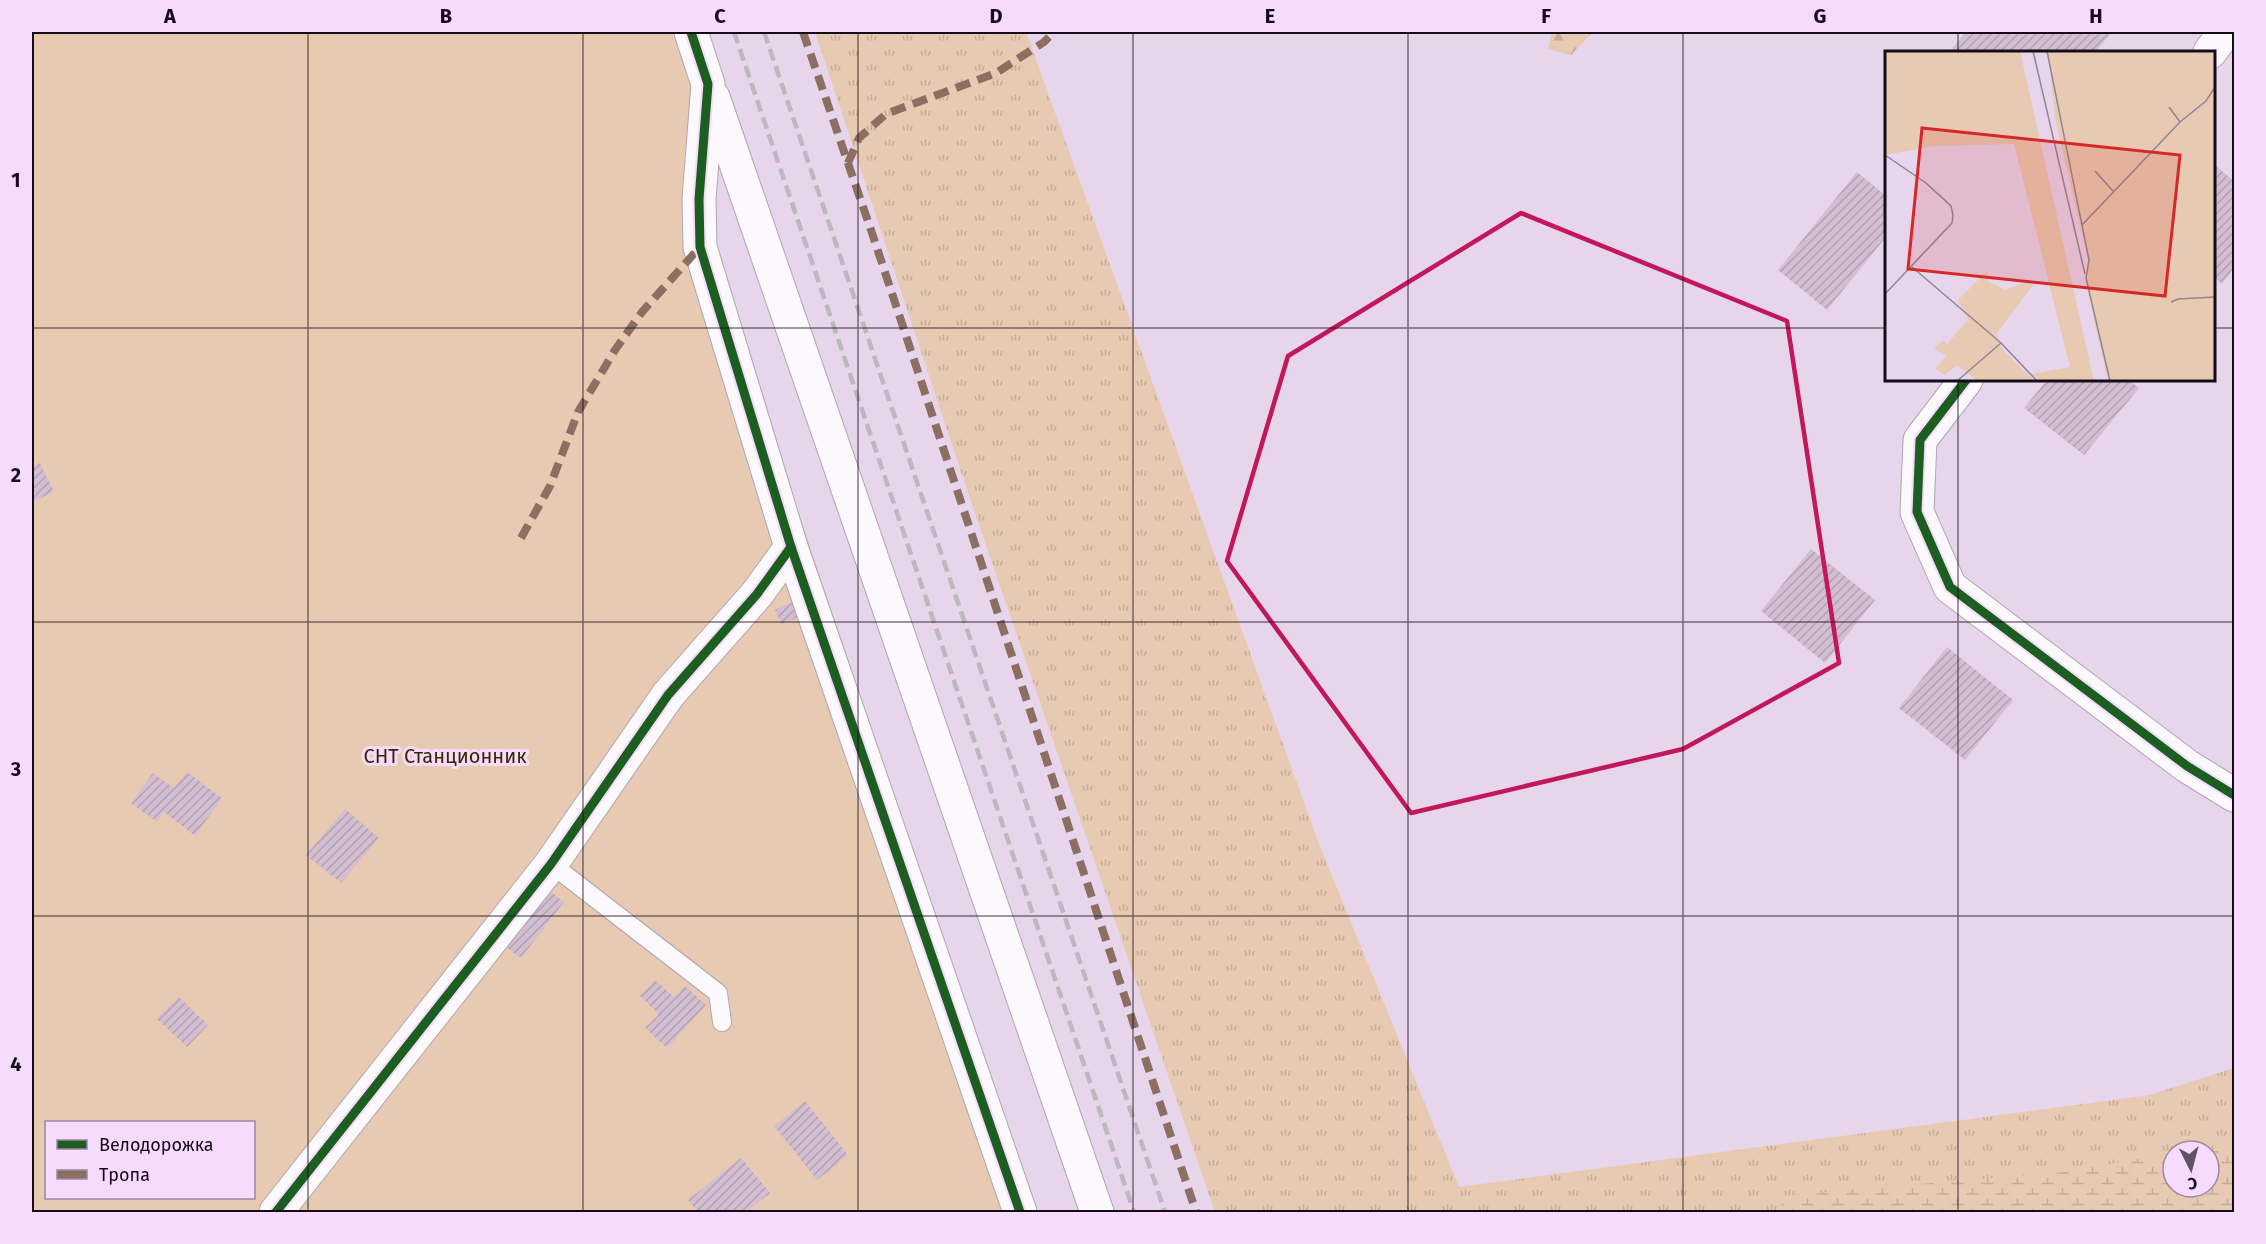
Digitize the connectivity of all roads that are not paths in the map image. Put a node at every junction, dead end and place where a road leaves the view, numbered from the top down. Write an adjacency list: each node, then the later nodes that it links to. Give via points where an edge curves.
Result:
1 (691, 32): 4 (street)
2 (2225, 32): 3 (street)
3 (2211, 51)
4 (708, 84): 6 (street, via 699,200 700,247); 12 (street)
5 (1965, 381): 7 (street, via 1920,440 1917,512 1950,587 2187,766)
6 (791, 547): 8 (street, via 757,594 668,695); 11 (street)
7 (2235, 795)
8 (551, 864): 9 (lane, via 718,993); 10 (street)
9 (722, 1022)
10 (276, 1212)
11 (1020, 1212)
12 (1097, 1212)

